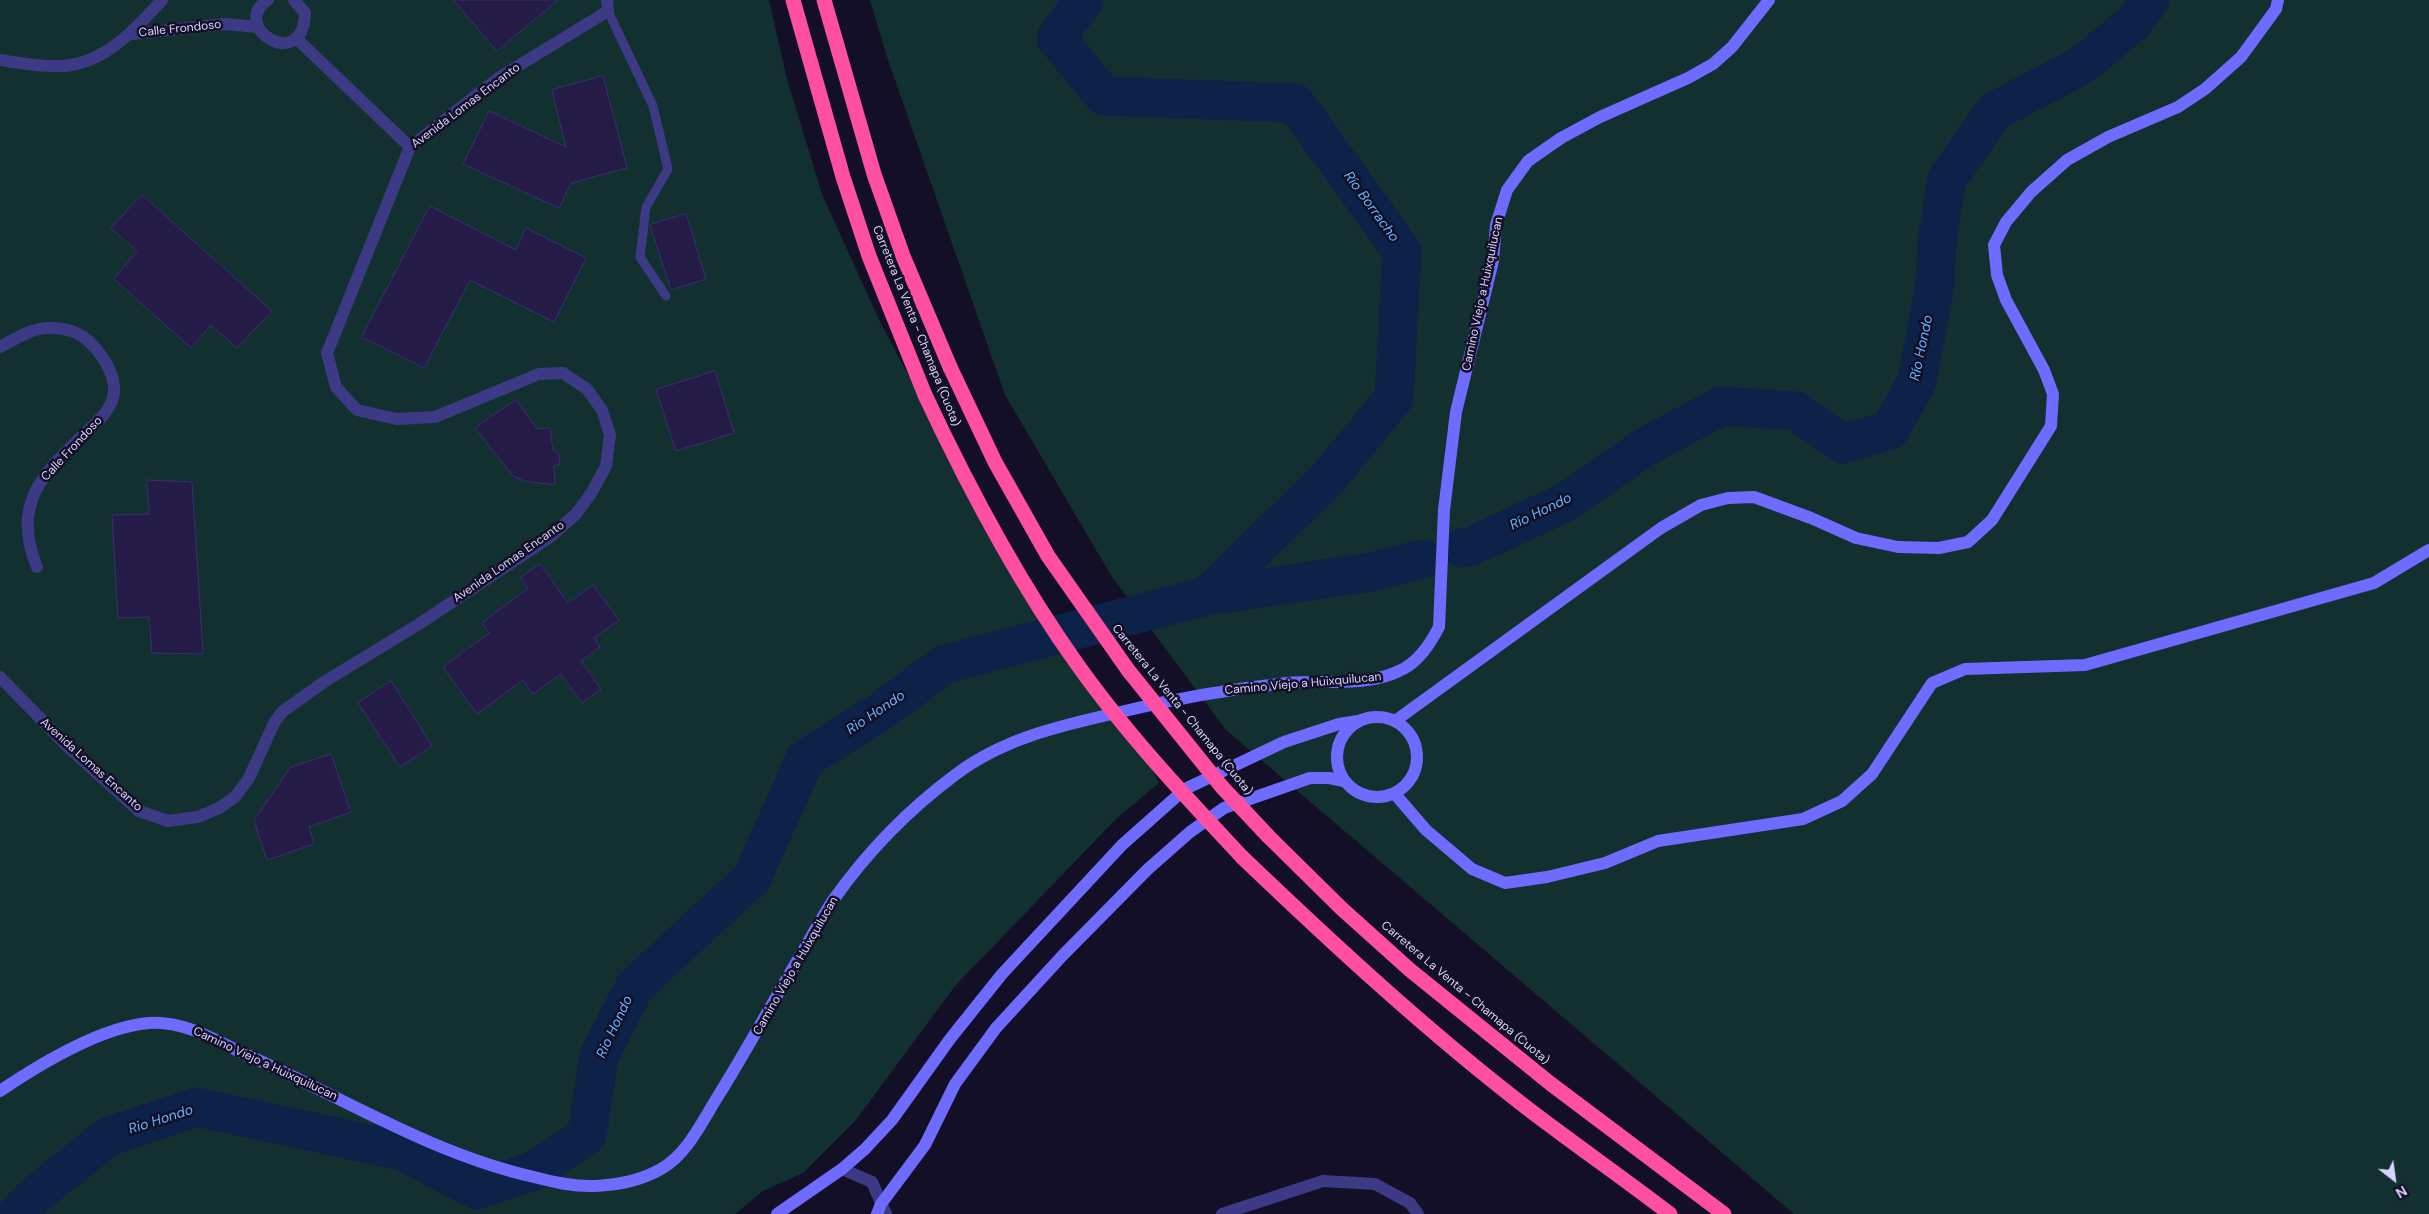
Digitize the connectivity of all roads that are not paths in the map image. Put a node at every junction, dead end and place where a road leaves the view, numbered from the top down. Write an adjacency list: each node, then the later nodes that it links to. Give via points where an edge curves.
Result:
1 (162, 0): 10 (street, Calle Frondoso)
2 (268, 0): 9 (street, via 257,15)
3 (294, 0): 11 (street, via 305,13 304,27)
4 (792, 0): 29 (highway, Carretera La Venta - Chamapa (Cuota), bridge, via 869,256 924,395 994,534 1076,664 1106,704 1242,857 1388,993 1527,1109)
5 (824, 0): 30 (highway, Carretera La Venta - Chamapa (Cuota), bridge, via 874,174 903,256 950,367 995,462 1048,556 1128,670 1222,787 1341,908 1410,970 1551,1084)
6 (1769, 0): 23 (main road, Camino Viejo a Huixquilucan, via 1732,48 1713,64 1562,138 1528,161 1507,190 1496,225 1491,270 1456,412 1444,510 1439,626 1416,660 1403,670 1384,677 1292,683 1190,695 1047,729 996,750 958,772 909,812 871,849 832,902 743,1057 683,1150 663,1168 628,1182 593,1186 561,1183 502,1170 389,1124 189,1028 154,1022 123,1027 80,1046 37,1066)
7 (2278, 0): 20 (main road, via 2276,9 2241,57 2205,89 2178,107 2108,137 2067,160 2031,192 2006,222 1994,246 1997,275 2006,300 2044,370 2052,394 2051,426 1992,520 1968,542 1938,548 1898,547 1856,538 1754,497 1728,498 1701,505 1661,528)
8 (608, 5): 13 (street, Avenida Lomas Encanto, via 500,77); 14 (lane, Avenida Lomas Encanto, via 653,106 668,169 646,207 640,257)
9 (258, 27): 10 (street, Calle Frondoso, via 225,24); 11 (street, via 264,37 274,43 286,43)
10 (132, 34): 12 (street, Calle Frondoso, via 91,58 64,66)
11 (296, 38): 13 (street)
12 (0, 60)
13 (410, 147): 18 (street, Avenida Lomas Encanto, via 327,353 336,387 357,410 396,419 435,418 540,374 562,373 587,388 602,410 610,435 606,466 576,514 550,537 282,712 249,778 235,797 198,817 168,821 139,811 67,746)
14 (666, 296)
15 (0, 347): 17 (street, Calle Frondoso, via 33,331 48,328 66,330 82,336 93,346 110,372 114,386 113,398 104,416 44,476 33,494 28,512 29,546)
16 (2429, 550): 22 (main road, via 2374,583 2085,665 1964,669 1932,683 1872,774 1842,800 1803,818 1658,841 1605,863 1505,883 1472,869 1426,830)
17 (38, 567)
18 (0, 677)
19 (1358, 721): 20 (main road, via 1376,716); 21 (main road, via 1338,744 1336,759); 24 (main road, via 1284,742 1184,789 1122,845 1049,921 950,1039 892,1120)
20 (1395, 721): 22 (main road, via 1410,734 1417,752 1414,772)
21 (1344, 781): 22 (main road, via 1367,796); 25 (main road, via 1310,778 1224,808 1190,832 1148,869 996,1028 955,1084 925,1146)
22 (1394, 793)
23 (0, 1091)
24 (842, 1169): 25 (street, via 872,1182); 26 (main road)
25 (881, 1211)
26 (777, 1214)
27 (1222, 1214): 28 (street, via 1323,1181 1375,1184 1410,1204)
28 (1418, 1214)
29 (1670, 1214)
30 (1724, 1214)

